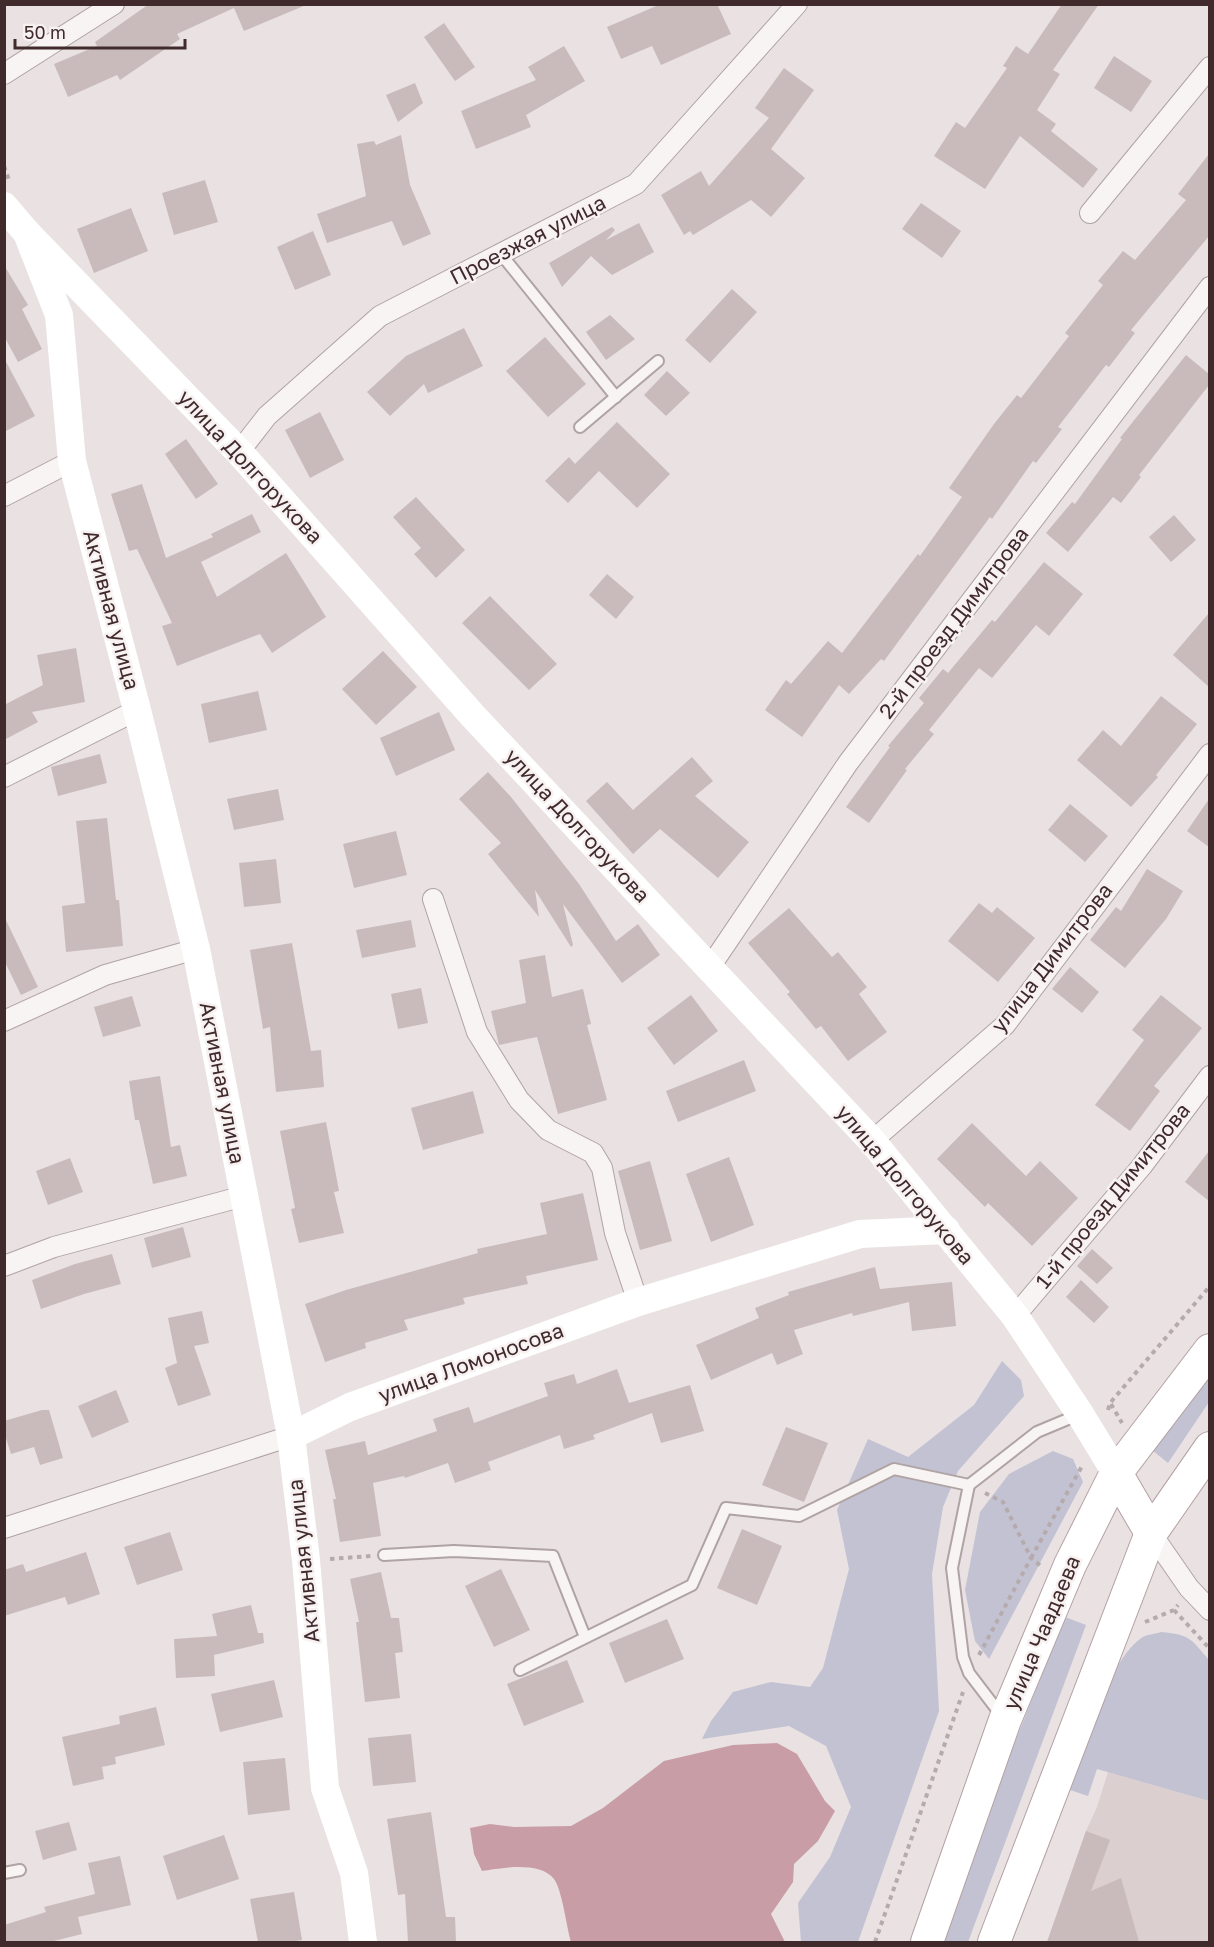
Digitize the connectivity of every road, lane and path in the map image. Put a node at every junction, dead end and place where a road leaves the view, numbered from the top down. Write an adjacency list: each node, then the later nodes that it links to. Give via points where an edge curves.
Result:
1 (114, 4): 4 (street)
2 (797, 4): 8 (street, Проезжая улица, via 636,184)
3 (1209, 67): 6 (street)
4 (4, 74)
5 (4, 206): 7 (main road, улица Долгорукова)
6 (1090, 213)
7 (27, 233): 13 (main road, улица Долгорукова); 14 (main road, Активная улица, via 59,315)
8 (501, 254): 11 (lane); 13 (street, Проезжая улица, via 380,316 267,416)
9 (1209, 287): 21 (street, 2-й проезд Димитрова, via 848,763)
10 (658, 361): 11 (lane)
11 (616, 397): 12 (lane)
12 (580, 427)
13 (239, 452): 21 (main road, улица Долгорукова, via 473,716)
14 (72, 461): 15 (street); 16 (main road, Активная улица)
15 (4, 496)
16 (137, 710): 18 (street); 20 (main road, Активная улица)
17 (1209, 754): 24 (street, улица Димитрова, via 1005,1025)
18 (4, 777)
19 (434, 899): 29 (street, via 477,1032 519,1100 548,1130 592,1153 602,1168 615,1233)
20 (196, 949): 22 (street, via 105,975); 25 (main road, Активная улица)
21 (710, 967): 24 (main road, улица Долгорукова)
22 (4, 1021)
23 (1209, 1076): 30 (street, 1-й проезд Димитрова, via 1142,1166)
24 (872, 1141): 26 (main road, улица Долгорукова)
25 (244, 1196): 27 (street, via 54,1247); 33 (main road, Активная улица)
26 (946, 1230): 29 (main road, улица Ломоносова, via 860,1234); 30 (main road, улица Долгорукова)
27 (4, 1266)
28 (1209, 1286): 34 (path, via 1110,1403)
29 (638, 1302): 33 (main road, улица Ломоносова, via 350,1407)
30 (1015, 1316): 32 (main road, улица Долгорукова)
31 (1209, 1350): 36 (main road, улица Чаадаева)
32 (1080, 1414): 34 (main road, улица Долгорукова); 37 (lane, via 1036,1432)
33 (291, 1436): 38 (street, улица Ломоносова); 41 (main road, Активная улица)
34 (1096, 1441): 36 (main road, улица Долгорукова); 37 (path, via 1031,1558 1003,1502)
35 (1209, 1448): 39 (main road)
36 (1116, 1473): 39 (main road); 47 (main road, улица Чаадаева, via 1070,1565)
37 (969, 1485): 44 (lane, via 894,1469 799,1516 726,1508 692,1585); 47 (lane, via 952,1568 963,1657 969,1673)
38 (4, 1528)
39 (1151, 1533): 43 (street); 52 (main road)
40 (384, 1555): 41 (path); 44 (lane, via 454,1551 553,1556)
41 (306, 1560): 50 (main road, Активная улица, via 325,1788 354,1873)
42 (1174, 1610): 45 (path)
43 (1209, 1610)
44 (585, 1637): 46 (lane)
45 (1209, 1648)
46 (520, 1670)
47 (1005, 1720): 51 (main road, улица Чаадаева)
48 (20, 1870): 49 (lane)
49 (4, 1873)
50 (363, 1942)
51 (927, 1942)
52 (994, 1942)

